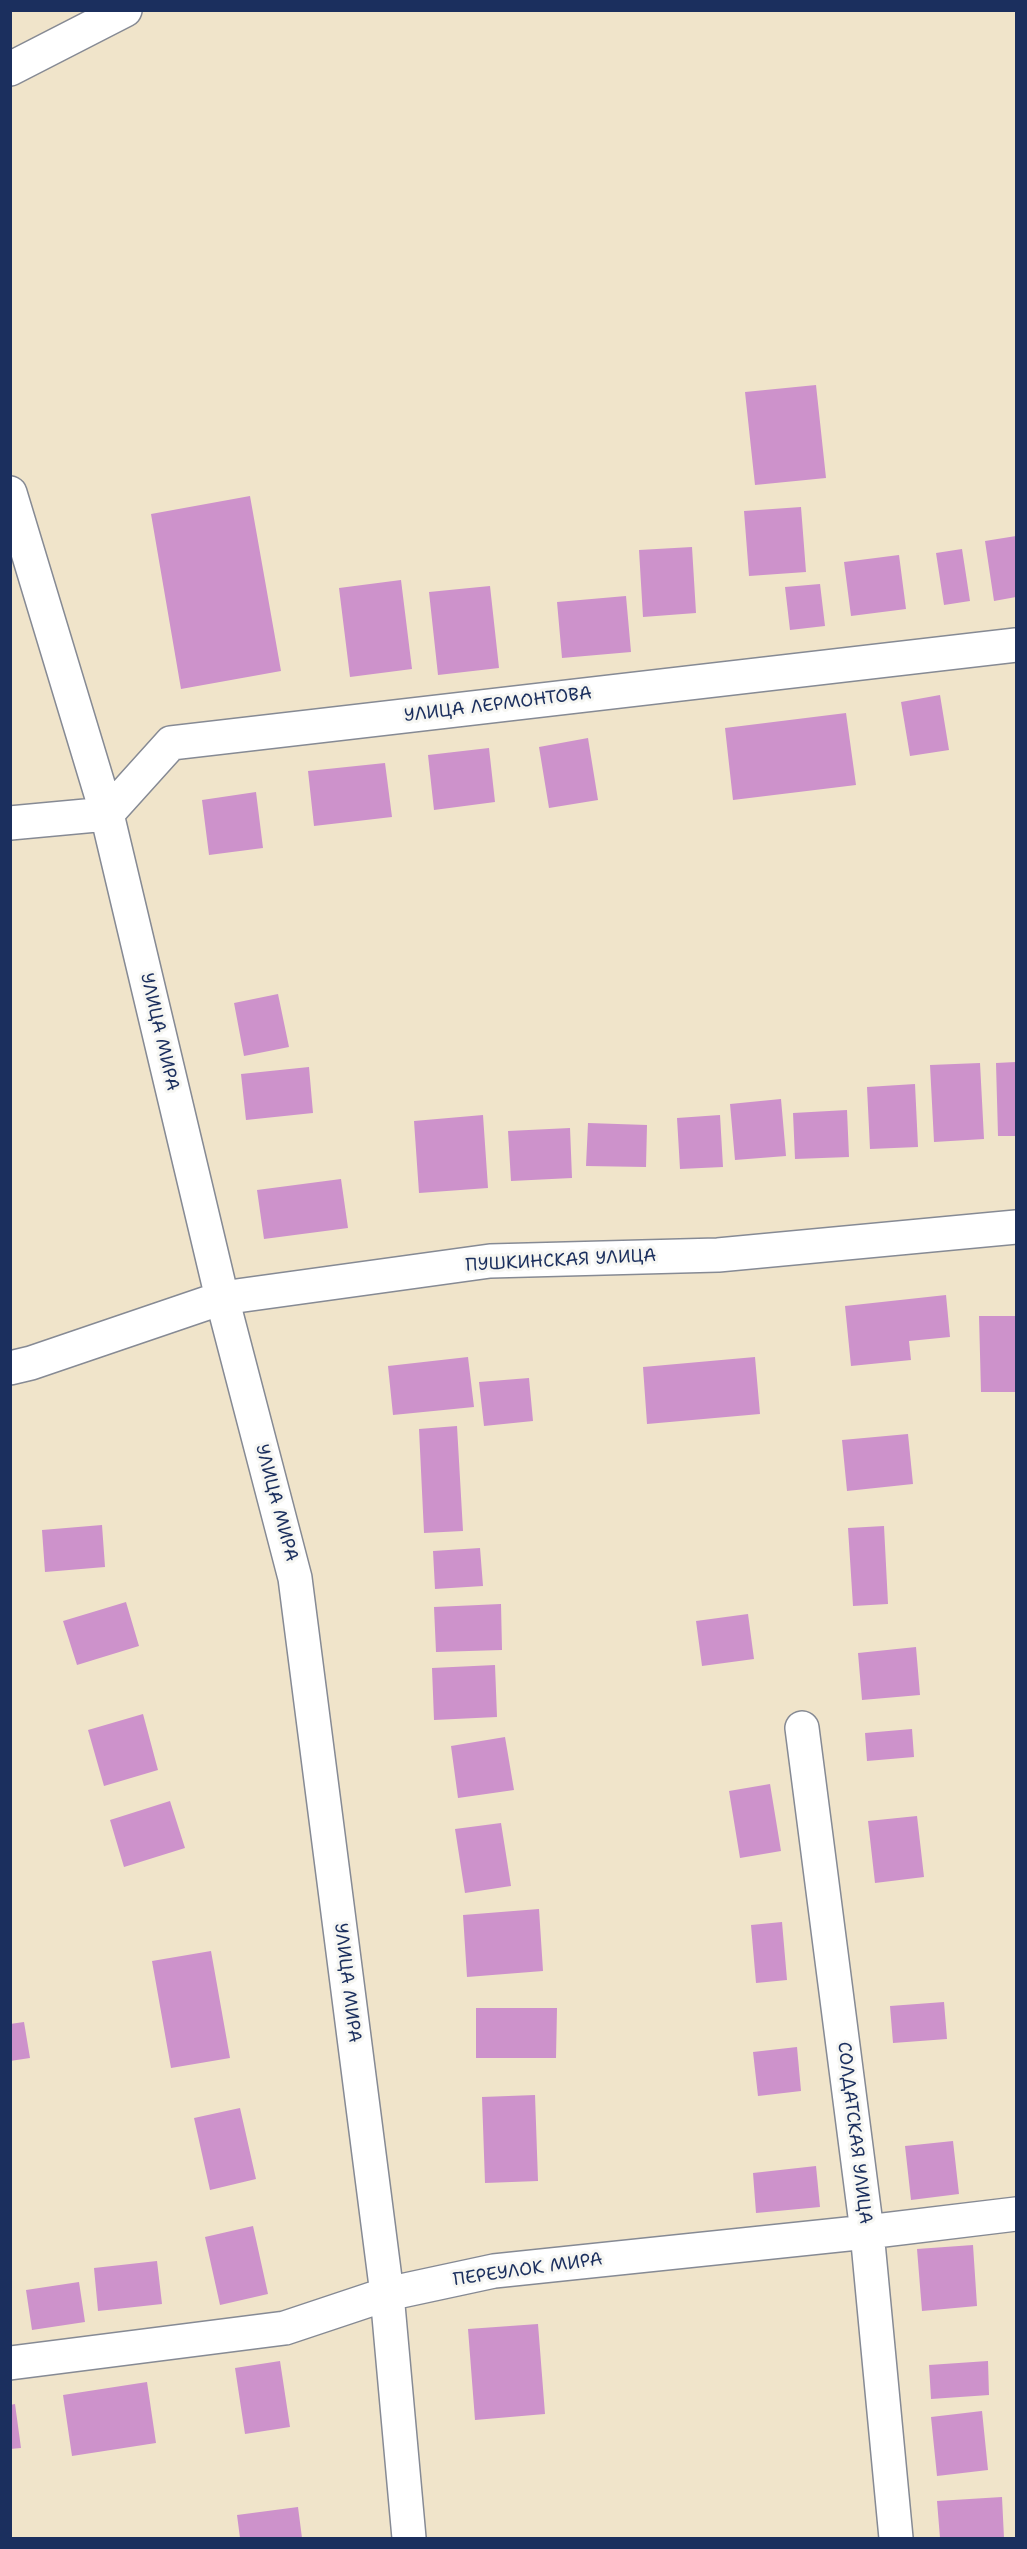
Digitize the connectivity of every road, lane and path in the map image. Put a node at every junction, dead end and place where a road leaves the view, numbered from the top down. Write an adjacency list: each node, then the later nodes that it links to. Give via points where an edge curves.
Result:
1 (125, 10): 2 (street)
2 (10, 69)
3 (10, 493): 5 (street, УЛИЦА МИРА)
4 (1017, 645): 5 (street, УЛИЦА ЛЕРМОНТОВА, via 171,743)
5 (107, 814): 6 (street); 8 (street, УЛИЦА МИРА)
6 (10, 824)
7 (1017, 1227): 8 (street, ПУШКИНСКАЯ УЛИЦА, via 717,1255 490,1261)
8 (222, 1298): 9 (street, ПУШКИНСКАЯ УЛИЦА); 13 (street, УЛИЦА МИРА, via 295,1578)
9 (10, 1368)
10 (802, 1728): 12 (street, СОЛДАТСКАЯ УЛИЦА)
11 (1017, 2214): 12 (street, ПЕРЕУЛОК МИРА)
12 (867, 2232): 13 (street, ПЕРЕУЛОК МИРА, via 494,2271); 16 (street, СОЛДАТСКАЯ УЛИЦА)
13 (387, 2294): 14 (street, ПЕРЕУЛОК МИРА, via 285,2328); 15 (street, УЛИЦА МИРА)
14 (10, 2363)
15 (409, 2538)
16 (896, 2538)

